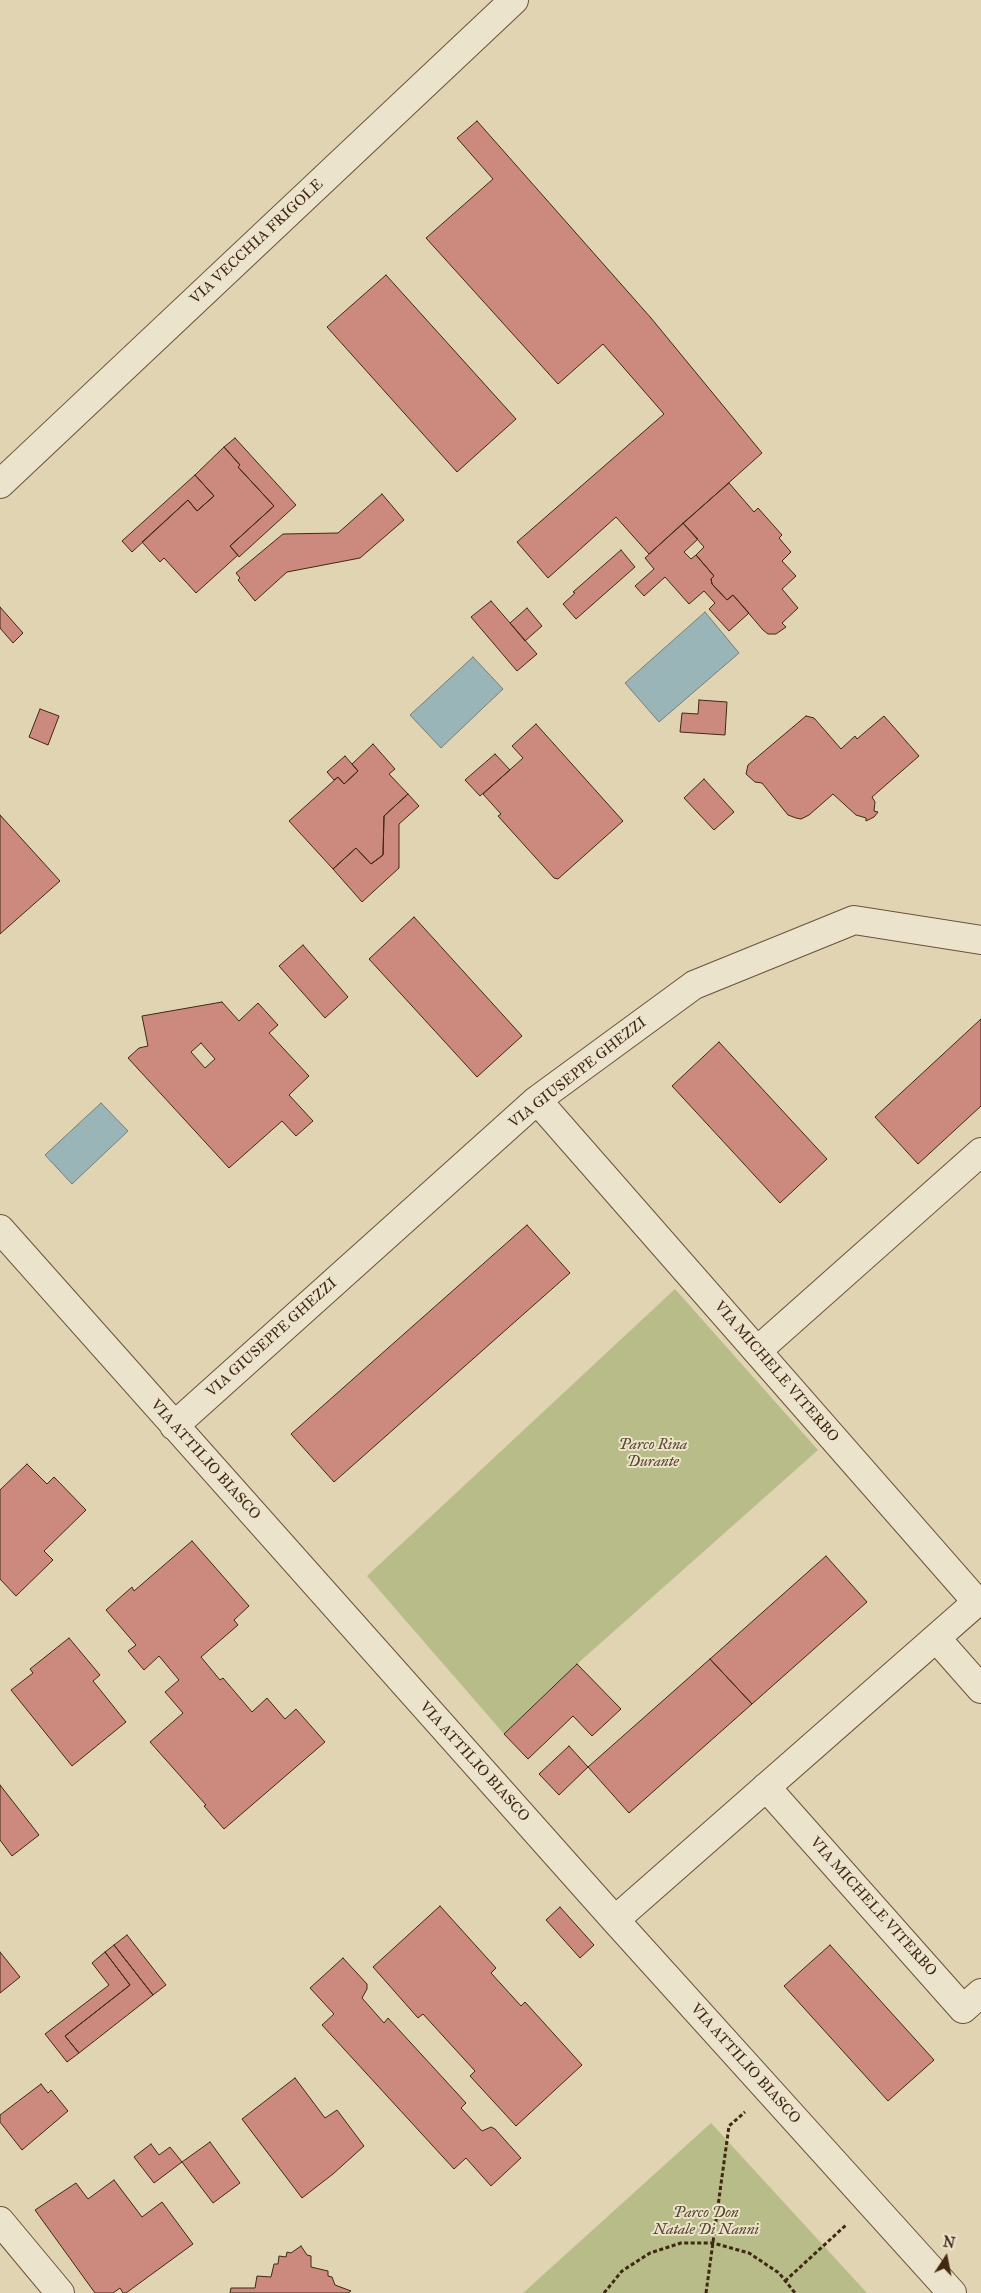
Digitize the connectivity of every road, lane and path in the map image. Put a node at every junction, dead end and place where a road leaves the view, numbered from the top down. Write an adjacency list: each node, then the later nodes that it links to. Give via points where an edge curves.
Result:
1 (514, 0): 2 (street, VIA VECCHIA FRIGOLE)
2 (0, 484)
3 (981, 940): 4 (street, VIA GIUSEPPE GHEZZI, via 854,920 694,985)
4 (538, 1100): 7 (street, VIA MICHELE VITERBO); 8 (street, VIA GIUSEPPE GHEZZI)
5 (981, 1152): 7 (street)
6 (0, 1229): 8 (street, VIA ATTILIO BIASCO)
7 (757, 1351): 9 (street, VIA MICHELE VITERBO)
8 (174, 1426): 13 (street, VIA ATTILIO BIASCO)
9 (979, 1600): 10 (street, VIA MICHELE VITERBO)
10 (936, 1638): 11 (street); 12 (street, VIA MICHELE VITERBO)
11 (981, 1689)
12 (766, 1787): 13 (street, VIA MICHELE VITERBO); 14 (street, VIA MICHELE VITERBO, via 963,2009)
13 (616, 1920): 24 (street, VIA ATTILIO BIASCO)
14 (981, 1993)
15 (745, 2112): 18 (path, via 729,2126)
16 (0, 2222): 20 (street)
17 (846, 2225): 19 (path)
18 (713, 2243): 19 (path, via 748,2252 779,2273); 21 (path, via 680,2243 650,2253 622,2271); 22 (path)
19 (785, 2281): 23 (path)
20 (60, 2293)
21 (604, 2293)
22 (706, 2293)
23 (795, 2293)
24 (952, 2293)

